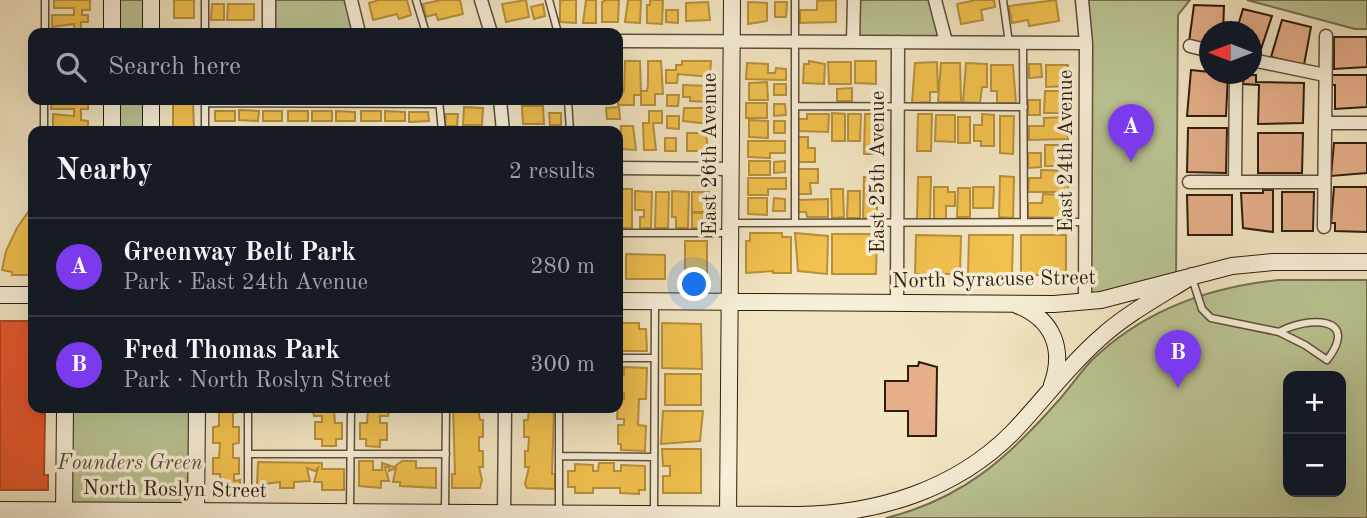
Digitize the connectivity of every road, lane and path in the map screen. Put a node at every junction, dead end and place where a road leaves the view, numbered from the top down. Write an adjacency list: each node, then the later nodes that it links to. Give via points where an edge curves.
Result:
1 (45, 0): 16 (lane)
2 (112, 0): 17 (street)
3 (151, 0): 18 (street)
4 (205, 0): 19 (lane)
5 (269, 0): 20 (street)
6 (351, 0): 21 (street)
7 (416, 0): 22 (lane)
8 (481, 0): 23 (street)
9 (550, 0): 24 (lane)
10 (732, 0): 27 (street, East 26th Avenue)
11 (795, 0): 28 (lane)
12 (854, 0): 29 (street)
13 (935, 0): 31 (street)
14 (1003, 0): 32 (lane)
15 (1082, 0): 34 (street, East 24th Avenue)
16 (45, 28)
17 (112, 28)
18 (151, 28)
19 (205, 28)
20 (269, 28)
21 (358, 28)
22 (424, 28)
23 (489, 28)
24 (557, 28)
25 (1326, 36): 38 (street)
26 (623, 41): 27 (street)
27 (732, 41): 28 (street); 60 (street, East 26th Avenue)
28 (795, 42): 29 (street); 47 (lane)
29 (853, 42): 30 (street)
30 (898, 42): 31 (street); 48 (street, East 25th Avenue)
31 (946, 43): 32 (street)
32 (1009, 43): 33 (street)
33 (1023, 43): 34 (street); 49 (lane)
34 (1086, 43): 67 (street, East 24th Avenue)
35 (1190, 47): 36 (street)
36 (1199, 49)
37 (1262, 62): 38 (street)
38 (1325, 75): 50 (street)
39 (1236, 84): 62 (street)
40 (44, 105): 52 (lane)
41 (112, 105): 53 (street)
42 (151, 105): 54 (street)
43 (205, 105): 55 (lane)
44 (439, 105): 56 (lane)
45 (500, 105): 57 (street)
46 (568, 105): 58 (lane)
47 (795, 106): 48 (lane); 64 (lane)
48 (898, 106): 49 (lane); 65 (street, East 25th Avenue)
49 (1024, 107): 66 (lane)
50 (1325, 123): 51 (street); 63 (street)
51 (1367, 123)
52 (44, 126)
53 (112, 126)
54 (151, 126)
55 (205, 126)
56 (441, 126)
57 (503, 126)
58 (570, 126)
59 (623, 168): 60 (street)
60 (731, 169): 69 (street, East 26th Avenue)
61 (1189, 182): 62 (street)
62 (1235, 182): 63 (street)
63 (1324, 182): 68 (street)
64 (794, 222): 65 (lane); 69 (lane)
65 (897, 222): 66 (lane); 79 (street, East 25th Avenue)
66 (1024, 222): 67 (lane)
67 (1085, 222): 78 (street, East 24th Avenue)
68 (1324, 227)
69 (730, 228): 70 (lane); 77 (street, East 26th Avenue)
70 (623, 233)
71 (1367, 262): 72 (street, North Syracuse Street, via 1250,264)
72 (1192, 276): 78 (street, North Syracuse Street); 81 (lane, via 1202,309 1211,318); 84 (street, North Roslyn Street, via 1105,333)
73 (0, 295): 74 (street)
74 (28, 295)
75 (623, 301): 76 (street, North Syracuse Street)
76 (655, 301): 77 (street, North Syracuse Street); 83 (lane)
77 (730, 302): 79 (street, North Syracuse Street); 107 (street, East 26th Avenue)
78 (1085, 302): 80 (street, North Syracuse Street)
79 (897, 303): 80 (street, North Syracuse Street)
80 (1013, 303): 84 (street, via 1038,316 1054,336 1058,362)
81 (1279, 332): 81 (lane, via 1327,360 1338,346 1339,333 1318,321 1296,322)
82 (623, 358): 83 (lane)
83 (654, 358): 96 (lane)
84 (1050, 391): 107 (street, North Roslyn Street, via 988,454 918,494 836,514)
85 (65, 413): 100 (street)
86 (197, 413): 101 (street)
87 (248, 413): 92 (lane)
88 (351, 413): 93 (lane)
89 (446, 413): 94 (lane)
90 (505, 413): 106 (street)
91 (559, 413): 95 (lane)
92 (248, 454): 93 (lane); 97 (lane)
93 (351, 454): 94 (lane); 99 (lane)
94 (446, 454): 102 (lane)
95 (558, 456): 96 (lane); 103 (lane)
96 (654, 457): 105 (lane)
97 (248, 487)
98 (0, 510): 100 (street, North Roslyn Street)
99 (350, 513): 102 (street, North Roslyn Street); 104 (street, North Roslyn Street)
100 (64, 514): 101 (street, North Roslyn Street)
101 (196, 514): 104 (street, North Roslyn Street)
102 (445, 514): 106 (street, North Roslyn Street)
103 (559, 514): 105 (street, North Roslyn Street); 106 (street, North Roslyn Street)
104 (300, 515)
105 (654, 515): 107 (street, North Roslyn Street)
106 (504, 516)
107 (728, 517)

